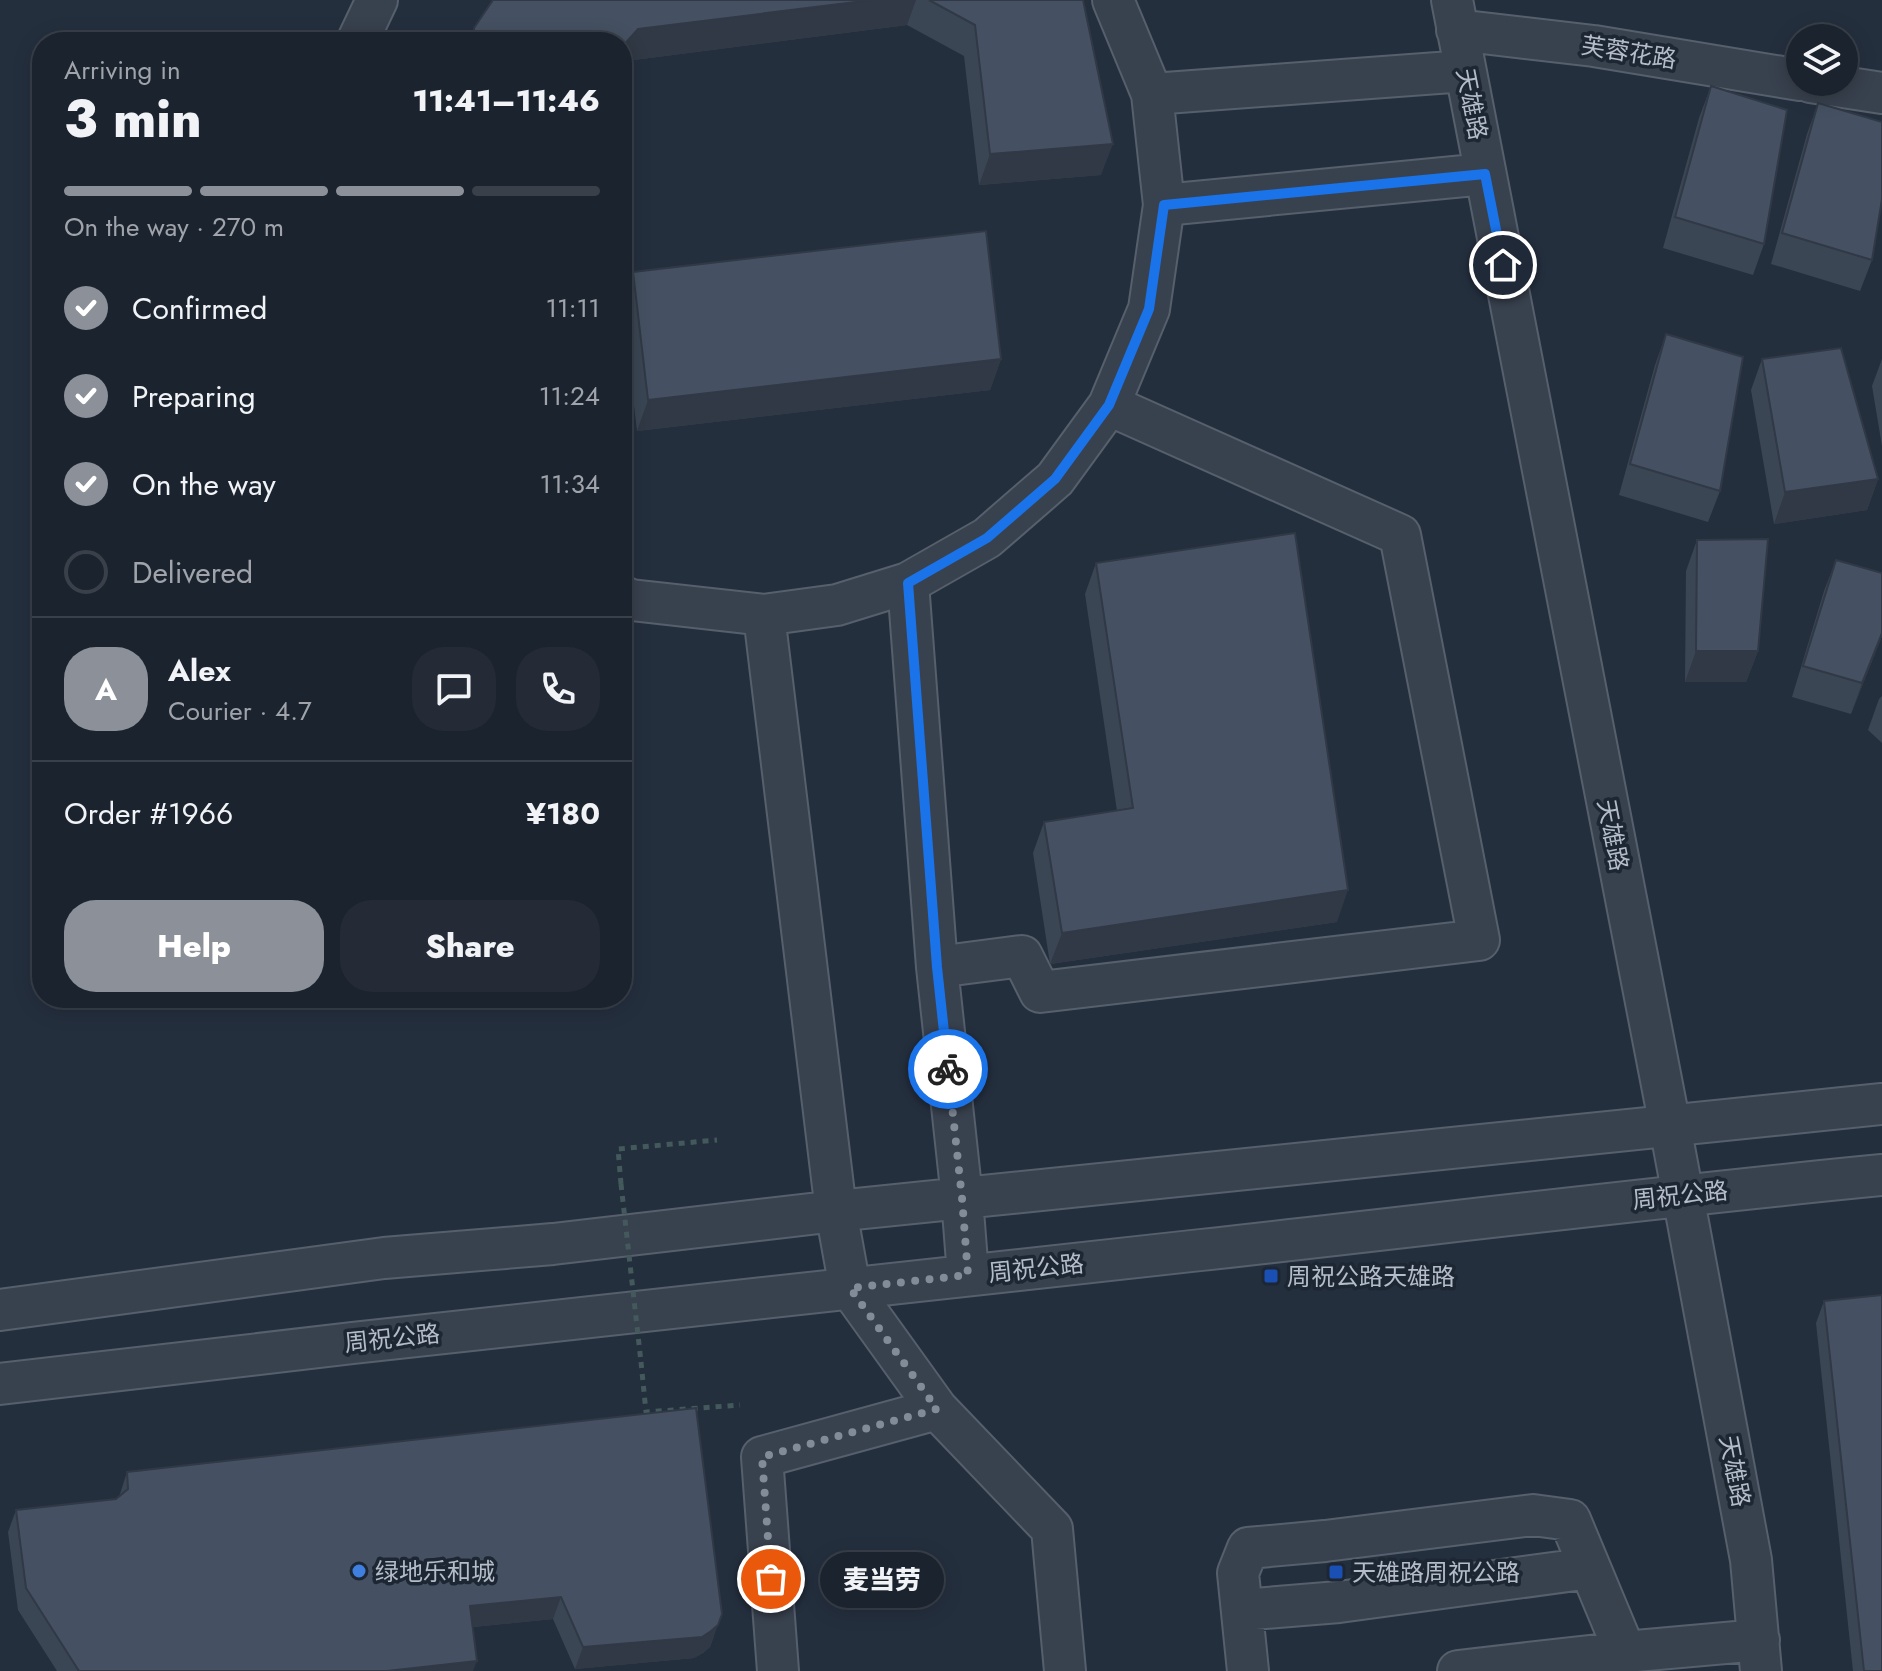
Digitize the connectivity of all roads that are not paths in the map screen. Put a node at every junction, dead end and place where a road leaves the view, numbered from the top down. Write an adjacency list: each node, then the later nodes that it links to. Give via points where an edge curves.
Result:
1 (377, 0): 4 (street)
2 (1113, 0): 9 (street)
3 (1454, 15): 5 (street, 天雄路); 6 (street, 芙蓉花路, via 1594,46)
4 (362, 32)
5 (1465, 71): 9 (street); 10 (street, 天雄路)
6 (1786, 78)
7 (1858, 89): 8 (street)
8 (1882, 93)
9 (1152, 94): 11 (street)
10 (1485, 174): 11 (street); 18 (street, 天雄路)
11 (1164, 205): 12 (street, via 1149,309)
12 (1109, 405): 13 (street, via 1055,479 987,538); 16 (street, via 1400,535 1479,940 1040,992 1022,956)
13 (908, 583): 15 (street, via 837,605); 16 (street)
14 (632, 600): 15 (street)
15 (764, 615): 22 (street)
16 (937, 967): 21 (street)
17 (1882, 1104): 18 (street)
18 (1670, 1126): 20 (street, 天雄路); 21 (street)
19 (1882, 1175): 20 (street, 周祝公路)
20 (1683, 1194): 23 (street, 周祝公路); 31 (street, 天雄路, via 1751,1560)
21 (962, 1198): 22 (street); 23 (street)
22 (836, 1211): 24 (street); 25 (street, via 384,1258)
23 (968, 1275): 24 (street, 周祝公路)
24 (850, 1288): 26 (street, 周祝公路); 27 (street)
25 (0, 1310)
26 (0, 1384)
27 (937, 1409): 32 (street, via 762,1457); 33 (street, via 1052,1529)
28 (1590, 1568): 29 (street); 29 (street, via 1570,1520 1533,1515 1248,1548 1238,1573); 30 (street)
29 (1242, 1610): 34 (street)
30 (1625, 1652): 31 (street); 35 (street)
31 (1760, 1656)
32 (778, 1671)
33 (1065, 1671)
34 (1248, 1671)
35 (1458, 1671)

